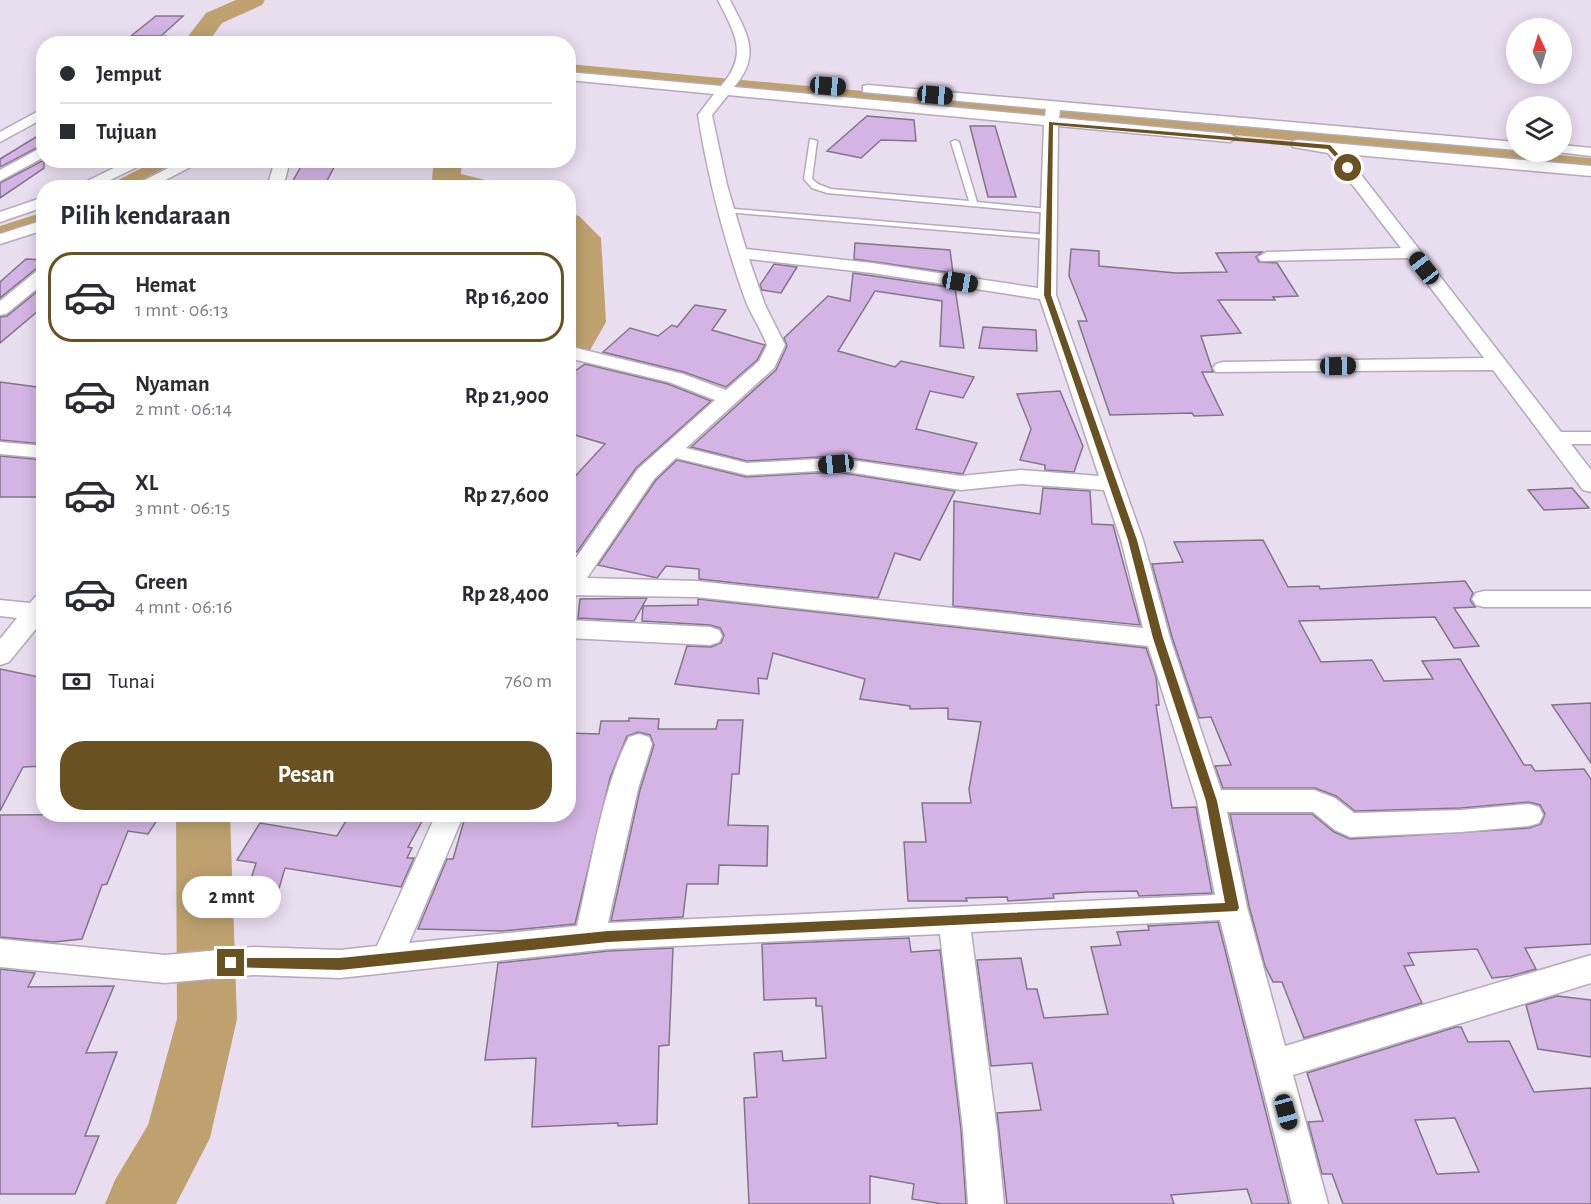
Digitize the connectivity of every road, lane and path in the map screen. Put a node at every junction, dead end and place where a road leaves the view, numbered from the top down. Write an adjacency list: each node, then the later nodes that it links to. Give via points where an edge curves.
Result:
1 (724, 0): 4 (street, via 741,32 746,56)
2 (576, 65): 4 (street)
3 (576, 76): 4 (street)
4 (731, 85): 5 (street); 5 (street); 25 (street, via 705,115)
5 (1052, 114): 8 (street); 10 (street); 26 (street)
6 (36, 117): 7 (street)
7 (0, 138)
8 (1253, 140)
9 (813, 141): 23 (lane, via 808,179 815,186 830,191)
10 (1326, 141): 12 (street); 13 (street); 19 (street); 32 (street)
11 (955, 142): 23 (lane)
12 (1277, 142)
13 (1506, 146)
14 (1572, 150): 15 (street)
15 (1591, 152)
16 (36, 155): 20 (street)
17 (126, 168): 21 (street)
18 (180, 168): 22 (street)
19 (1591, 171)
20 (0, 176)
21 (98, 180)
22 (153, 180)
23 (972, 203): 26 (lane)
24 (36, 205): 27 (street)
25 (726, 210): 29 (lane); 31 (street)
26 (1049, 211): 29 (street)
27 (0, 217)
28 (36, 228): 30 (street)
29 (1048, 237): 35 (street)
30 (0, 239)
31 (737, 253): 35 (street, via 872,268); 40 (street, via 760,318 773,332 776,345 767,363)
32 (1413, 253): 33 (street); 38 (street)
33 (1267, 257)
34 (36, 281): 36 (street)
35 (1047, 295): 46 (street)
36 (0, 310)
37 (577, 353): 40 (street, via 676,378)
38 (1499, 364): 39 (street); 41 (street)
39 (1223, 368)
40 (729, 398): 45 (street)
41 (1556, 438): 42 (street); 47 (street)
42 (1591, 438)
43 (0, 448): 44 (street)
44 (36, 451)
45 (672, 451): 46 (street, via 747,469 836,464 961,483 1021,477); 48 (street, via 646,474)
46 (1112, 484): 57 (street, via 1132,540)
47 (1591, 485)
48 (576, 576)
49 (576, 586): 57 (street, via 696,589)
50 (1484, 599): 51 (street)
51 (1591, 599)
52 (36, 607): 53 (street)
53 (0, 608)
54 (36, 612): 58 (street)
55 (576, 629): 56 (street)
56 (710, 636)
57 (1158, 638): 60 (street)
58 (0, 656)
59 (639, 744): 65 (street, via 624,789)
60 (1211, 801): 61 (street, via 1314,801 1326,804 1350,825); 63 (street)
61 (1529, 815)
62 (446, 822): 67 (street)
63 (1232, 908): 64 (street); 69 (street)
64 (954, 921): 65 (street); 70 (street)
65 (588, 938): 67 (street)
66 (0, 953): 67 (street, via 165,969 254,962 340,964)
67 (386, 960)
68 (1591, 969): 69 (street)
69 (1274, 1065): 71 (street)
70 (986, 1204)
71 (1310, 1204)

